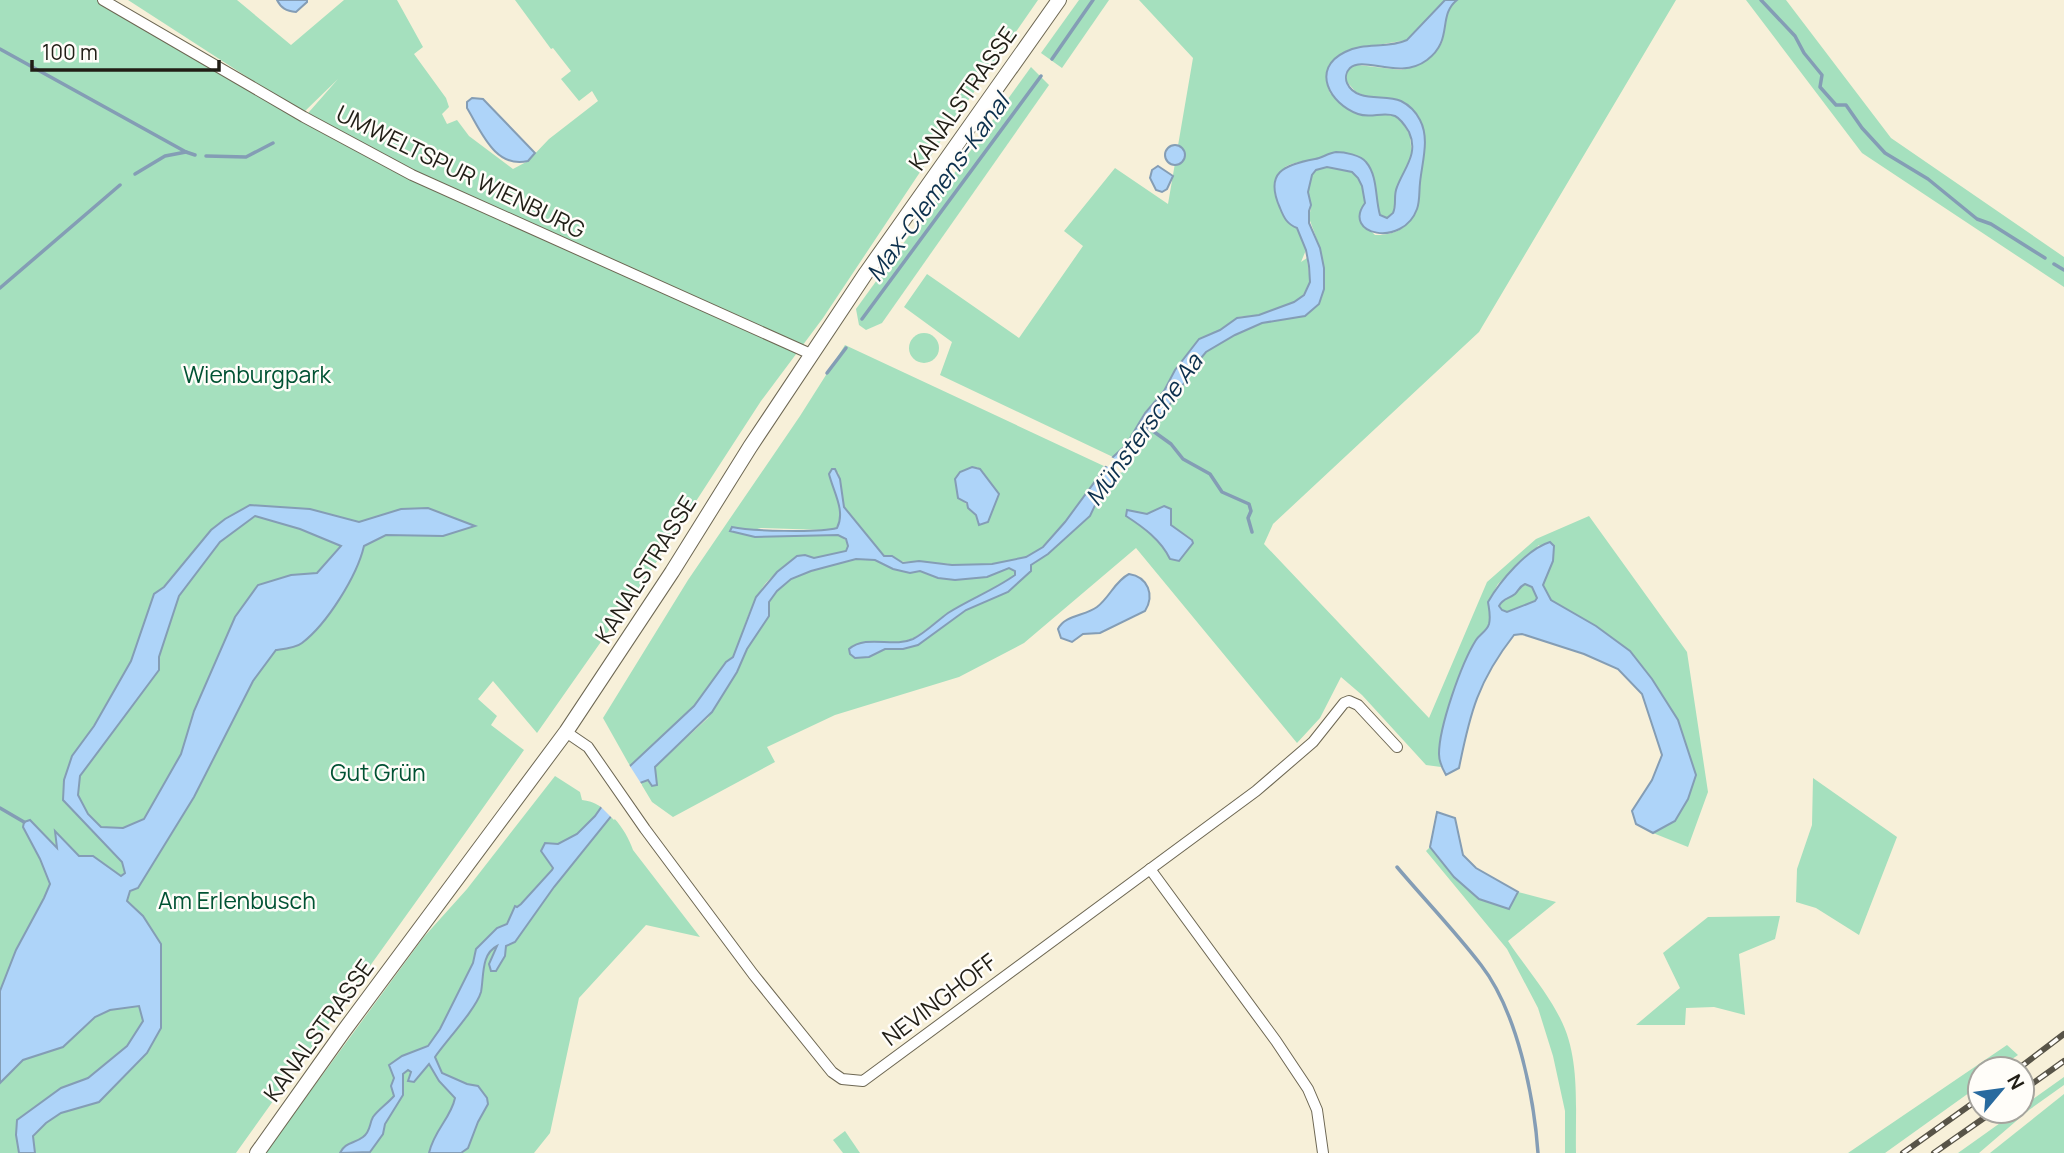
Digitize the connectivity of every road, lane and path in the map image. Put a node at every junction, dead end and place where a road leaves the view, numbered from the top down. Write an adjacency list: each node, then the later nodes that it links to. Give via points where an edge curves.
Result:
1 (103, 0): 3 (street, UMWELTSPUR WIENBURG, via 412,175)
2 (1059, 0): 3 (main road, KANALSTRASSE)
3 (813, 355): 4 (main road, KANALSTRASSE)
4 (566, 732): 6 (street, NEVINGHOFF, via 588,747 753,974 832,1072 852,1081 876,1073); 7 (main road, KANALSTRASSE)
5 (1397, 747): 6 (street, NEVINGHOFF, via 1358,705 1344,703 1297,757)
6 (1150, 869): 8 (street, via 1308,1089 1317,1110)
7 (257, 1153)
8 (1323, 1153)

